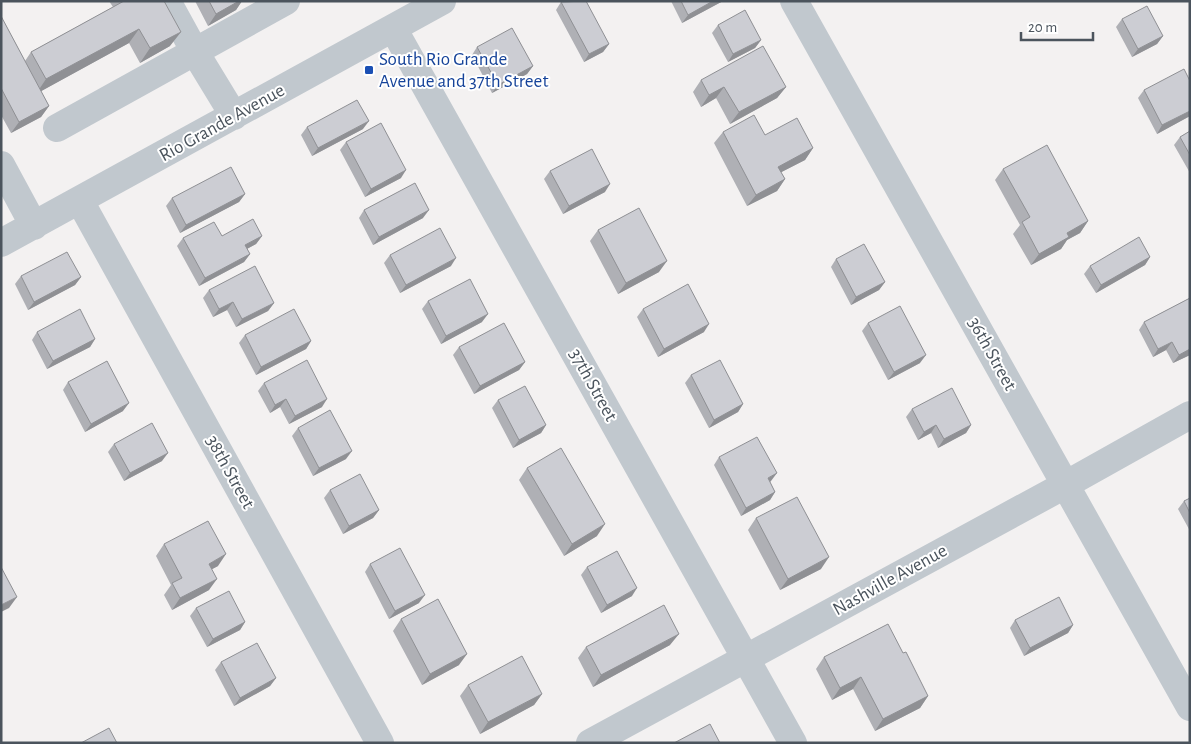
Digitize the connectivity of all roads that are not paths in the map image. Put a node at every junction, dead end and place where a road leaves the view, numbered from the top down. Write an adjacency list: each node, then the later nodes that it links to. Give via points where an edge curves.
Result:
1 (167, 1): 6 (street)
2 (286, 1): 6 (street)
3 (442, 1): 5 (street, Rio Grande Avenue)
4 (794, 1): 14 (street, 36th Street)
5 (393, 28): 7 (street, Rio Grande Avenue); 15 (street, 37th Street)
6 (195, 52): 7 (street); 8 (street)
7 (234, 116): 10 (street, Rio Grande Avenue)
8 (57, 128)
9 (3, 172): 11 (street)
10 (80, 201): 11 (street, Rio Grande Avenue); 17 (street, 38th Street)
11 (34, 226): 12 (street, Rio Grande Avenue)
12 (1, 244)
13 (1190, 415): 14 (street, Nashville Avenue)
14 (1066, 485): 15 (street, Nashville Avenue); 16 (street, 36th Street)
15 (746, 658): 18 (street, Nashville Avenue); 19 (street, 37th Street)
16 (1190, 707)
17 (380, 743)
18 (590, 743)
19 (793, 743)

